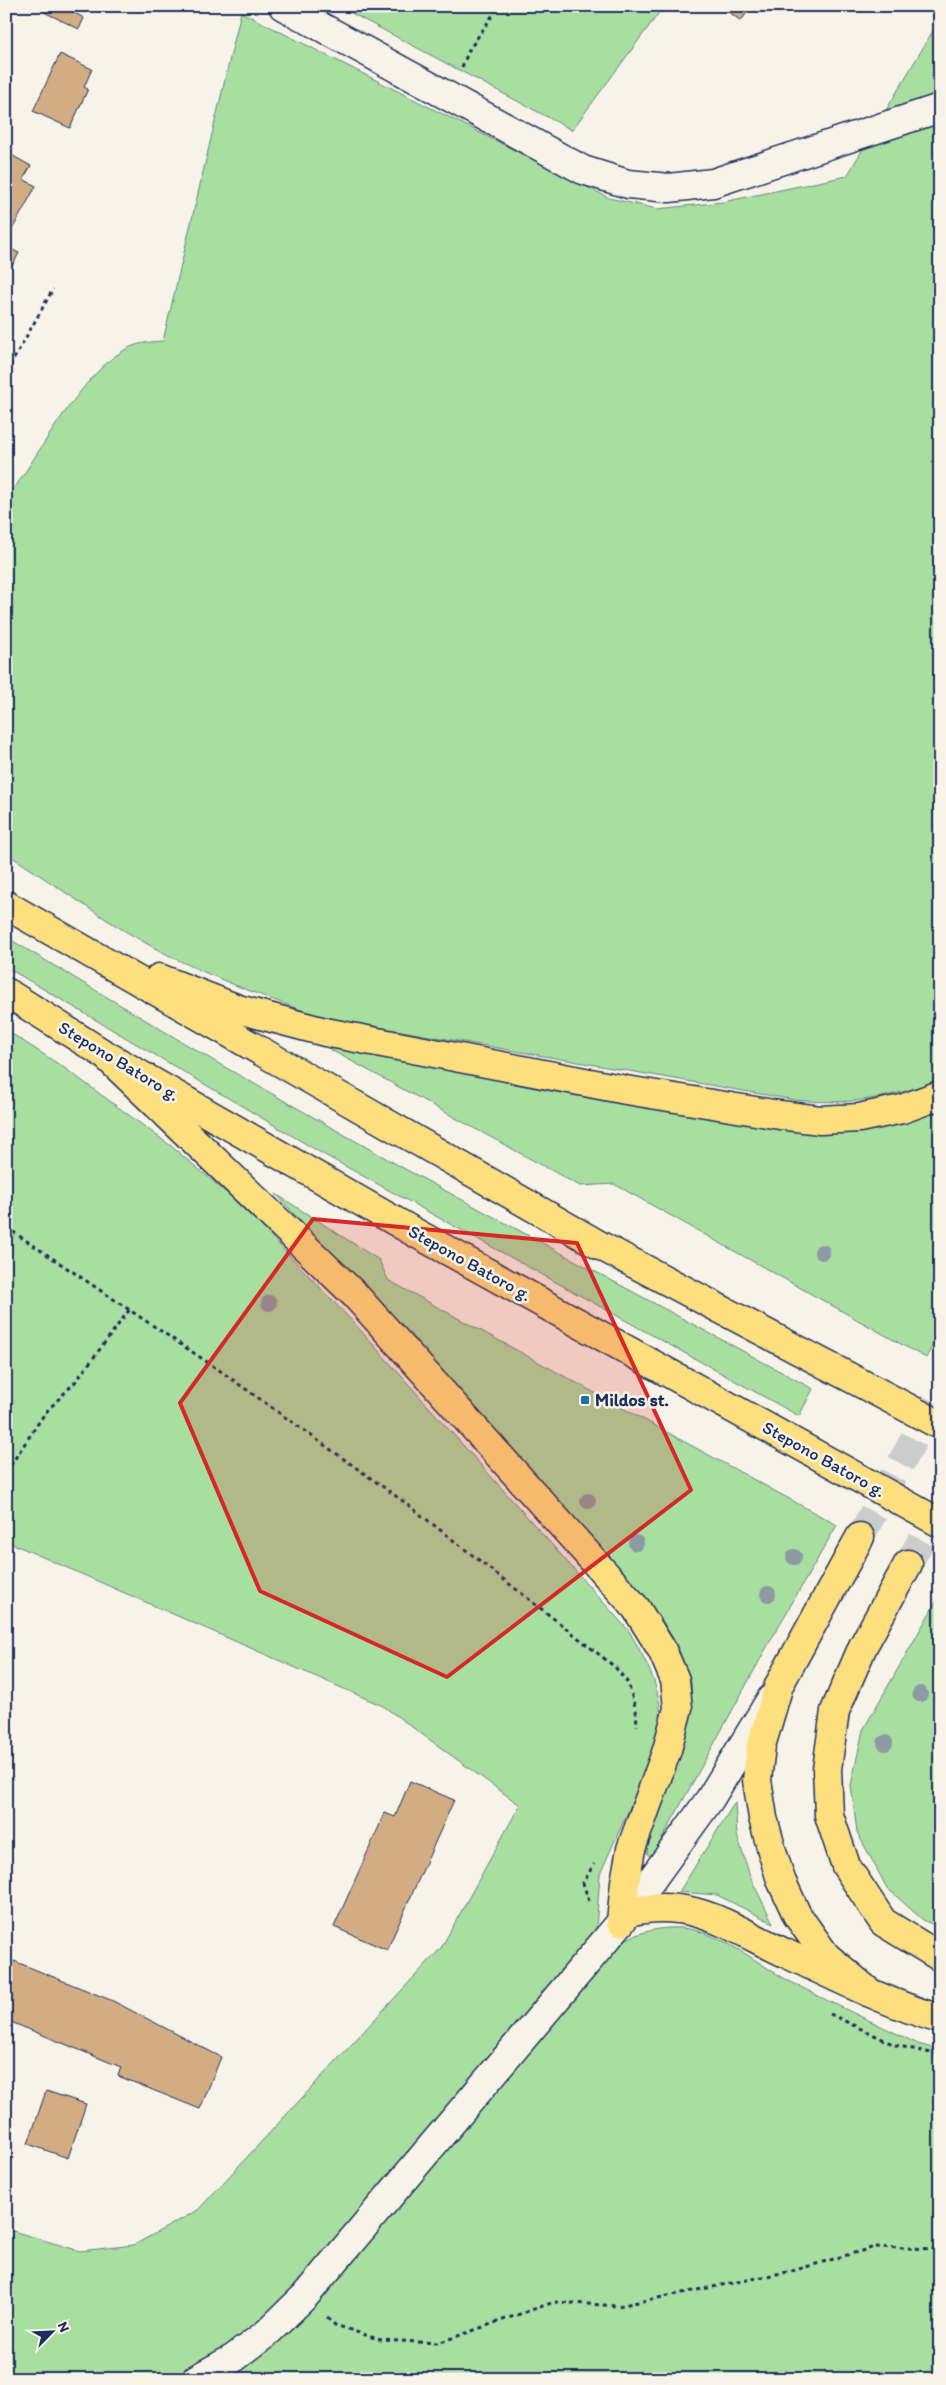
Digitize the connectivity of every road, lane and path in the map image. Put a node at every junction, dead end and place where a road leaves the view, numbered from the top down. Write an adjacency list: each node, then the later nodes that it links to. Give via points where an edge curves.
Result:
1 (282, 6): 3 (street)
2 (499, 6): 3 (path, via 470,50)
3 (451, 97): 4 (street, via 583,170 628,184 669,188 713,183)
4 (940, 108)
5 (53, 289): 6 (path)
6 (6, 373)
7 (6, 905): 8 (main road)
8 (72, 945): 11 (main road, via 238,1009 325,1032 626,1090 820,1120 859,1118 902,1109); 14 (main road, via 599,1245)
9 (6, 992): 10 (main road, Stepono Batoro g.)
10 (104, 1054): 16 (main road, Stepono Batoro g., via 414,1232); 22 (main road, via 355,1295 636,1608 662,1650 675,1680 678,1708 667,1750 631,1849 624,1882)
11 (940, 1095)
12 (6, 1227): 13 (path)
13 (130, 1309): 15 (path, via 76,1382 46,1413); 20 (path, via 407,1504 614,1667 628,1683 636,1710)
14 (940, 1425)
15 (6, 1472)
16 (940, 1523)
17 (860, 1538): 19 (main road)
18 (908, 1564): 23 (main road, via 862,1646 835,1711 826,1769 829,1815 846,1866 883,1922)
19 (779, 1685): 22 (street, via 710,1799); 24 (main road, via 761,1746 758,1780 772,1851 797,1916 826,1956)
20 (638, 1734)
21 (596, 1858): 22 (path, via 583,1883 585,1895 591,1905)
22 (625, 1917): 24 (main road, via 667,1907 711,1916); 27 (street)
23 (940, 1956)
24 (869, 1992): 25 (main road)
25 (940, 2019)
26 (940, 2249): 27 (path, via 875,2247 792,2271 618,2306 554,2302 438,2343 381,2340 335,2325)
27 (305, 2296): 28 (street, via 267,2333 234,2358)
28 (196, 2379)

